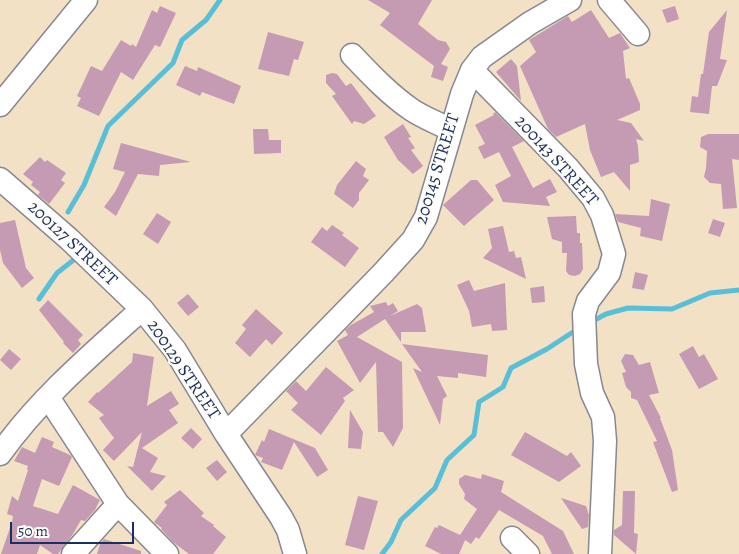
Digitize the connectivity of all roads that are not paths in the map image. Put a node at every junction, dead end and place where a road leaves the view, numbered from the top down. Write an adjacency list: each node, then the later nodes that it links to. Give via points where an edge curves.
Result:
1 (86, 0): 7 (street)
2 (570, 0): 6 (street, 200145 STREET, via 494,47)
3 (609, 0): 4 (street)
4 (638, 34)
5 (352, 55): 8 (street, via 402,103)
6 (472, 70): 8 (street, 200145 STREET); 20 (street, 200143 STREET, via 593,198 614,254 609,272 588,301 584,314 586,364 592,393 603,417 605,441)
7 (0, 105)
8 (451, 130): 12 (street, 200145 STREET, via 426,217 413,240)
9 (0, 179): 10 (street, 200127 STREET)
10 (142, 309): 11 (street, 200129 STREET); 12 (street, 200129 STREET, via 175,350)
11 (48, 397): 13 (street, 200129 STREET, via 18,428); 14 (street)
12 (226, 434): 18 (street, 200129 STREET, via 281,517)
13 (0, 454)
14 (118, 504): 16 (street); 17 (street)
15 (512, 538): 19 (street)
16 (73, 554)
17 (168, 554)
18 (295, 554)
19 (528, 554)
20 (600, 554)

